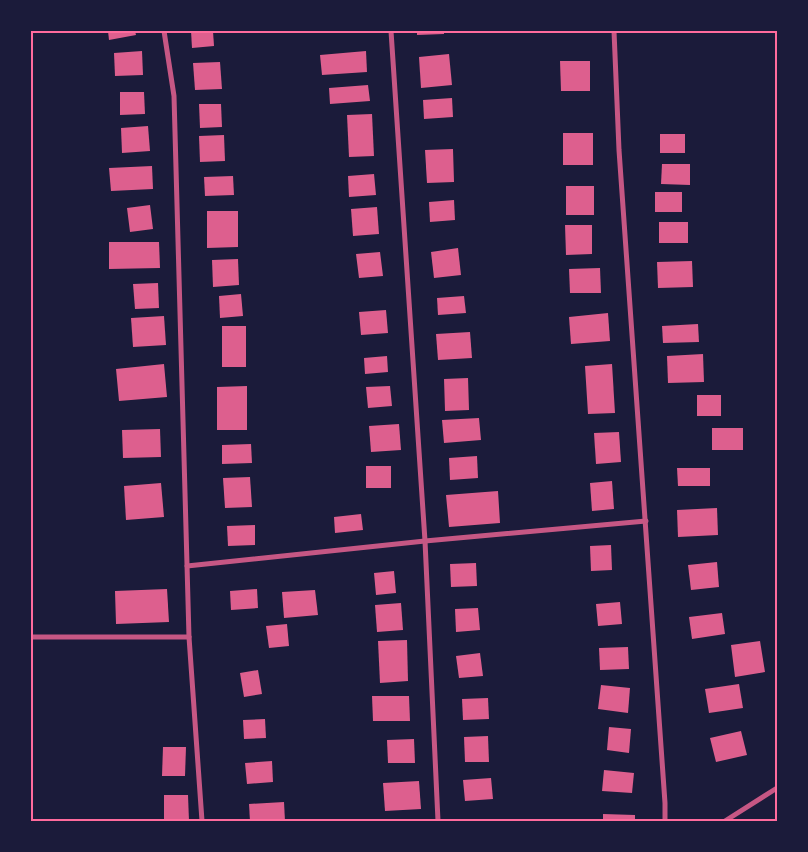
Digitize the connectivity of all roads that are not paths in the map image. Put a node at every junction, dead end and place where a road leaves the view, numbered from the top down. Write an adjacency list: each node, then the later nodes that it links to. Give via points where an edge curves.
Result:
1 (164, 31): 6 (street, via 174,96)
2 (392, 31): 5 (street)
3 (614, 31): 4 (street, via 619,150)
4 (646, 521): 5 (street); 12 (street)
5 (424, 541): 6 (street); 11 (street)
6 (187, 566): 8 (street)
7 (31, 638): 8 (street)
8 (189, 638): 10 (street)
9 (777, 788): 13 (street)
10 (202, 821)
11 (438, 821)
12 (665, 821)
13 (725, 821)

